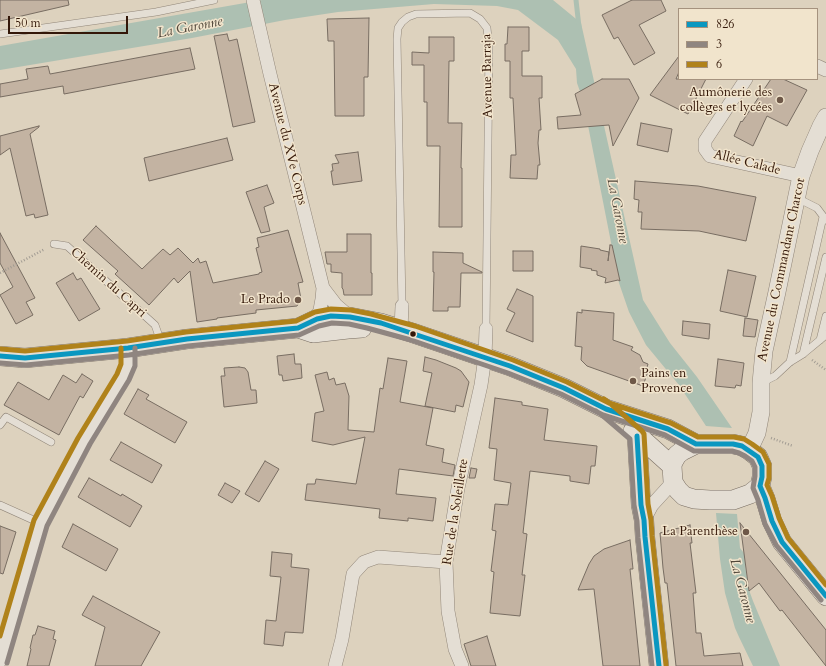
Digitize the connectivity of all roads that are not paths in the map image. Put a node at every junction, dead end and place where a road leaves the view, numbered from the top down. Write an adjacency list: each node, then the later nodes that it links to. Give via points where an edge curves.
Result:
1 (214, 0): 3 (lane, via 156,12)
2 (253, 0): 11 (street, Avenue du XVe Corps)
3 (0, 34)
4 (745, 80): 6 (street, Allée Calade, via 705,140 704,149 710,156)
5 (826, 117): 6 (street, Avenue du Commandant Charcot)
6 (801, 176): 7 (street, Avenue du Commandant Charcot)
7 (797, 198): 8 (lane, via 817,208); 27 (street, Avenue du Commandant Charcot, via 764,351)
8 (825, 218): 26 (lane)
9 (54, 244): 21 (lane, Chemin du Capri, via 67,246 155,326)
10 (826, 257): 23 (lane)
11 (323, 288): 14 (street, Avenue du XVe Corps, via 336,305); 16 (street, Avenue du XVe Corps, via 320,310)
12 (402, 306): 17 (street, Avenue Barraja); 18 (lane, Avenue Barraja, via 398,28 408,17 416,14 470,13 480,19 487,28 490,47)
13 (826, 316): 20 (lane)
14 (350, 317): 15 (main road); 16 (main road, via 331,316)
15 (381, 324): 16 (main road, via 313,333); 17 (main road)
16 (307, 326): 21 (main road)
17 (401, 329): 25 (main road)
18 (486, 329): 25 (street, Avenue Barraja)
19 (826, 335): 20 (lane)
20 (820, 340): 23 (lane)
21 (161, 342): 22 (main road)
22 (128, 348): 24 (main road, via 25,358); 38 (street, via 128,365 123,377 84,441)
23 (803, 354): 26 (lane)
24 (0, 356)
25 (485, 357): 28 (main road, via 550,382); 39 (street, Rue de la Soleillette, via 458,488)
26 (790, 362): 27 (lane, via 775,376)
27 (761, 382): 33 (street, Avenue du Commandant Charcot, via 761,412 757,433)
28 (606, 409): 30 (main road); 32 (main road, via 668,429)
29 (0, 425): 31 (lane, via 6,417)
30 (637, 436): 34 (main road); 37 (main road)
31 (51, 442)
32 (696, 444): 33 (main road, via 733,444); 34 (main road, via 677,455 673,462)
33 (749, 450): 35 (main road, via 758,457 762,466)
34 (673, 474): 35 (main road, via 678,490 684,496 694,499 733,500 750,494); 37 (street)
35 (760, 486): 40 (main road, via 782,542)
36 (0, 505): 38 (lane)
37 (644, 520): 44 (main road)
38 (40, 523): 41 (street)
39 (446, 562): 42 (street, via 378,557 364,562 353,574); 43 (street, Rue de la Soleillette, via 448,611 454,649)
40 (826, 596)
41 (0, 661)
42 (335, 666)
43 (462, 666)
44 (659, 666)

